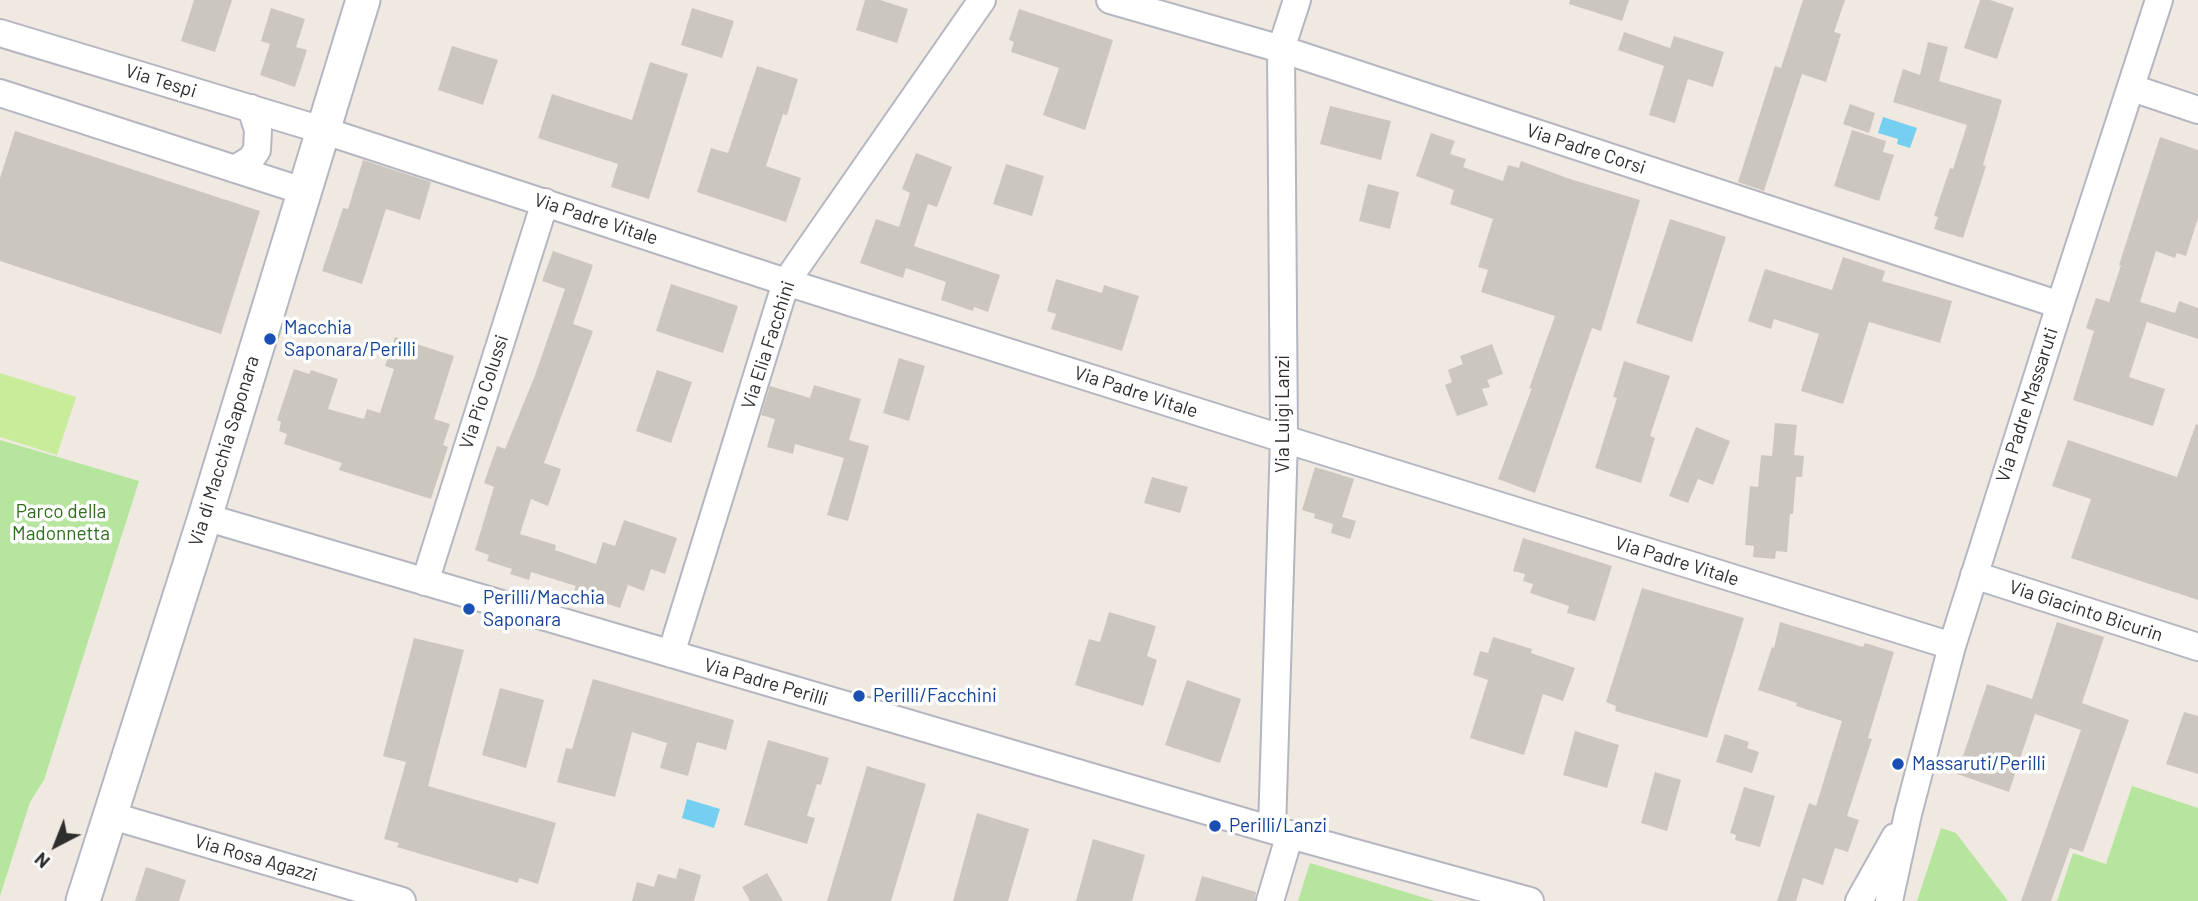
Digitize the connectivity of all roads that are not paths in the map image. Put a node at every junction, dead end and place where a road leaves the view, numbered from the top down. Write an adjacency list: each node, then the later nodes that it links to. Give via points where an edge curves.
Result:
1 (363, 0): 12 (street, Via di Macchia Saponara)
2 (982, 0): 16 (street, Via Elia Facchini)
3 (1110, 0): 7 (street, Via Padre Corsi)
4 (1297, 0): 7 (street, Via Luigi Lanzi)
5 (2159, 0): 8 (street, Via Padre Massaruti)
6 (0, 33): 10 (street, Via Tespi)
7 (1281, 49): 17 (street, Via Padre Corsi); 18 (street, Via Luigi Lanzi)
8 (2132, 88): 11 (street); 17 (street, Via Padre Massaruti)
9 (0, 93): 13 (street)
10 (251, 108): 12 (street, Via Tespi); 13 (street, via 258,130 257,150)
11 (2198, 110)
12 (322, 130): 14 (street, Via di Macchia Saponara); 15 (street, Via Padre Vitale)
13 (235, 169): 14 (street)
14 (303, 191): 19 (street, Via di Macchia Saponara)
15 (545, 202): 16 (street, Via Padre Vitale); 21 (street, Via Pio Colussi)
16 (786, 282): 18 (street, Via Padre Vitale); 24 (street, Via Elia Facchini)
17 (2060, 304): 20 (street, Via Padre Massaruti)
18 (1284, 439): 22 (street, Via Padre Vitale); 27 (street, Via Luigi Lanzi)
19 (205, 517): 21 (street, Via Padre Perilli); 26 (street, Via di Macchia Saponara)
20 (1974, 575): 22 (street, Via Padre Massaruti); 23 (street, Via Giacinto Bicurin)
21 (425, 582): 24 (street, Via Padre Perilli)
22 (1952, 646): 25 (street, Via Padre Massaruti)
23 (2198, 646)
24 (671, 654): 27 (street, Via Padre Perilli)
25 (1908, 814): 32 (street, Via Padre Massaruti); 33 (street, Via Padre Massaruti)
26 (109, 815): 28 (street, Via di Macchia Saponara); 29 (street, Via Rosa Agazzi)
27 (1281, 832): 30 (street, Via Luigi Lanzi); 31 (street, Via Padre Perilli)
28 (83, 901)
29 (402, 901)
30 (1270, 901)
31 (1530, 901)
32 (1859, 901)
33 (1889, 901)

